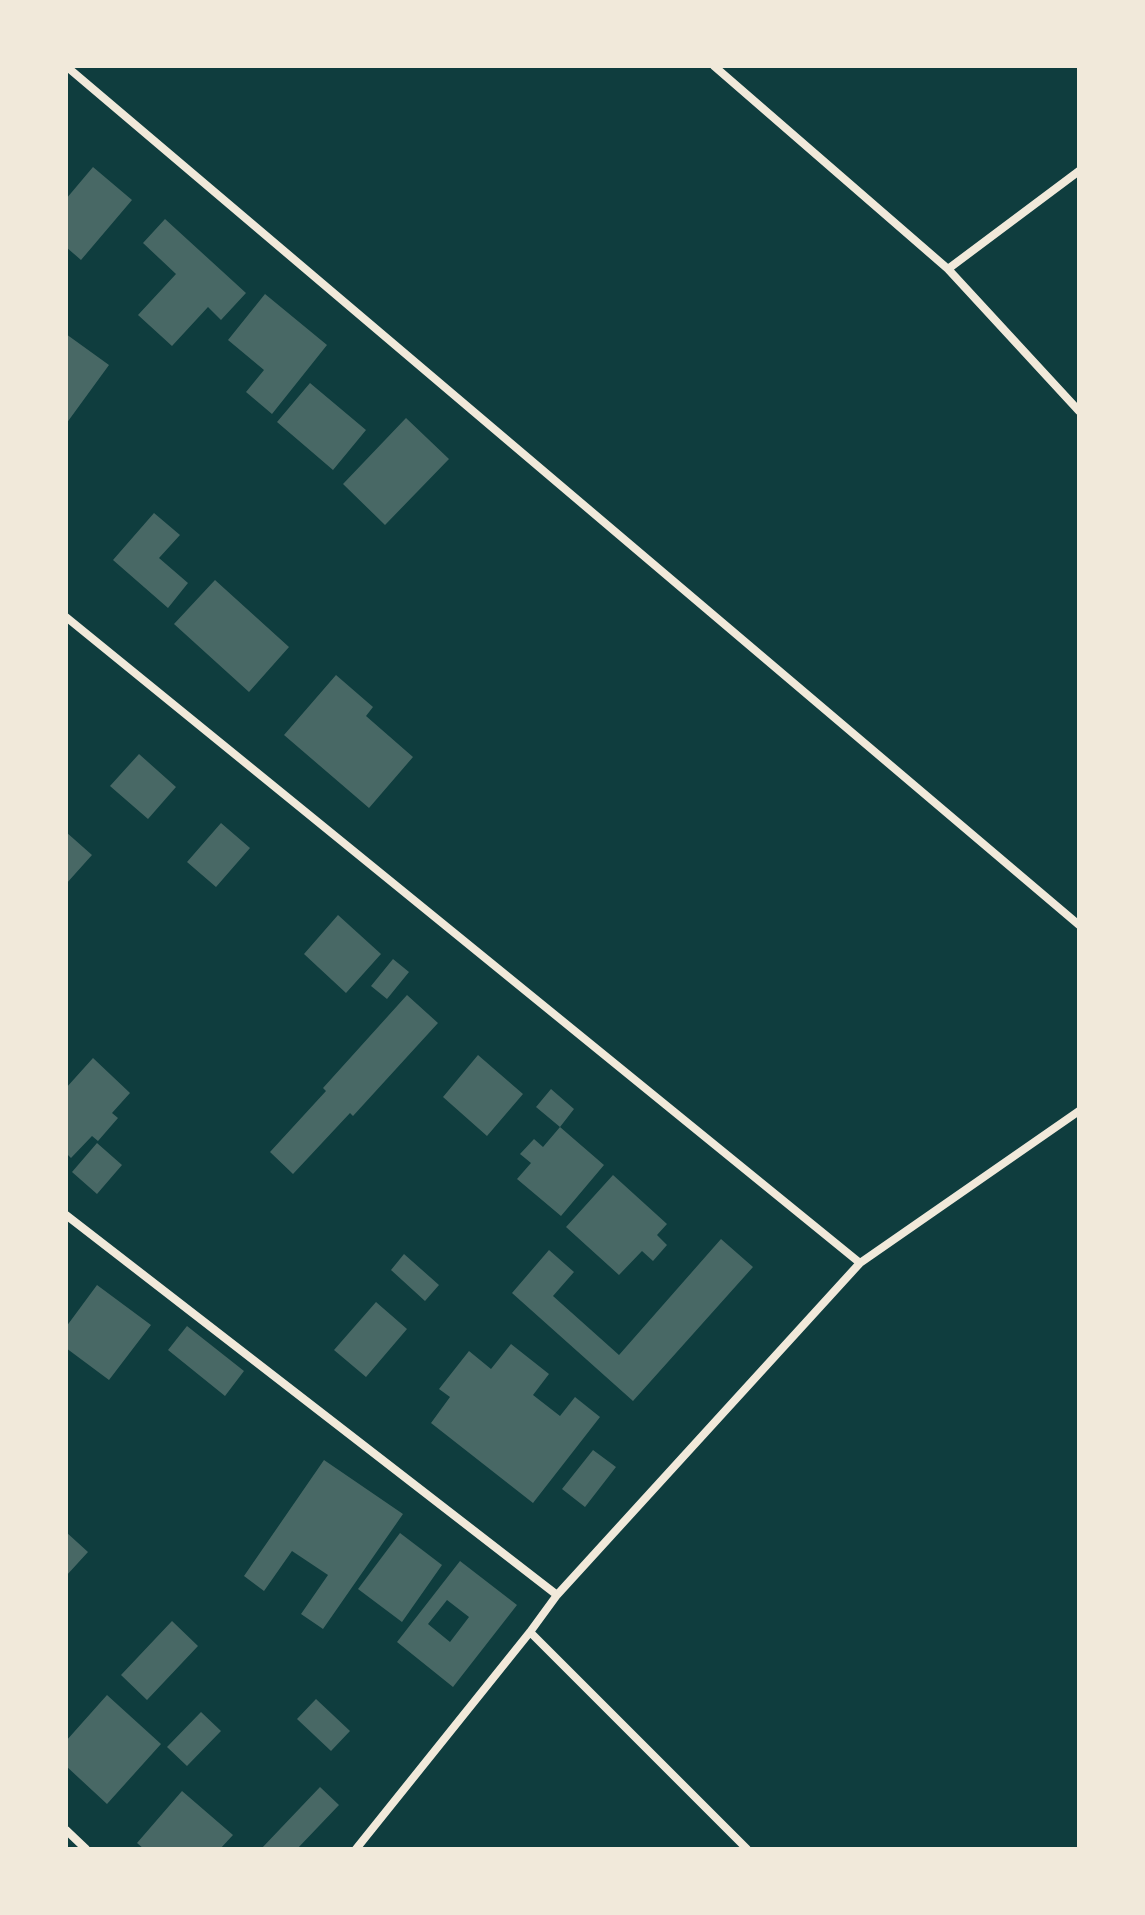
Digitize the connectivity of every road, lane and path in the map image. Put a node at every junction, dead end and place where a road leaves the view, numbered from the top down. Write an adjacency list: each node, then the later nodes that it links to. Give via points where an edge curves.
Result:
1 (66, 66): 7 (street)
2 (714, 66): 4 (street)
3 (1079, 171): 4 (street)
4 (948, 269): 5 (street)
5 (1079, 411)
6 (66, 617): 10 (street)
7 (1079, 925)
8 (1079, 1111): 10 (street)
9 (66, 1215): 11 (street)
10 (860, 1263): 11 (street)
11 (557, 1595): 12 (street)
12 (530, 1632): 15 (street); 16 (street)
13 (66, 1830): 14 (street)
14 (86, 1849)
15 (356, 1849)
16 (747, 1849)

